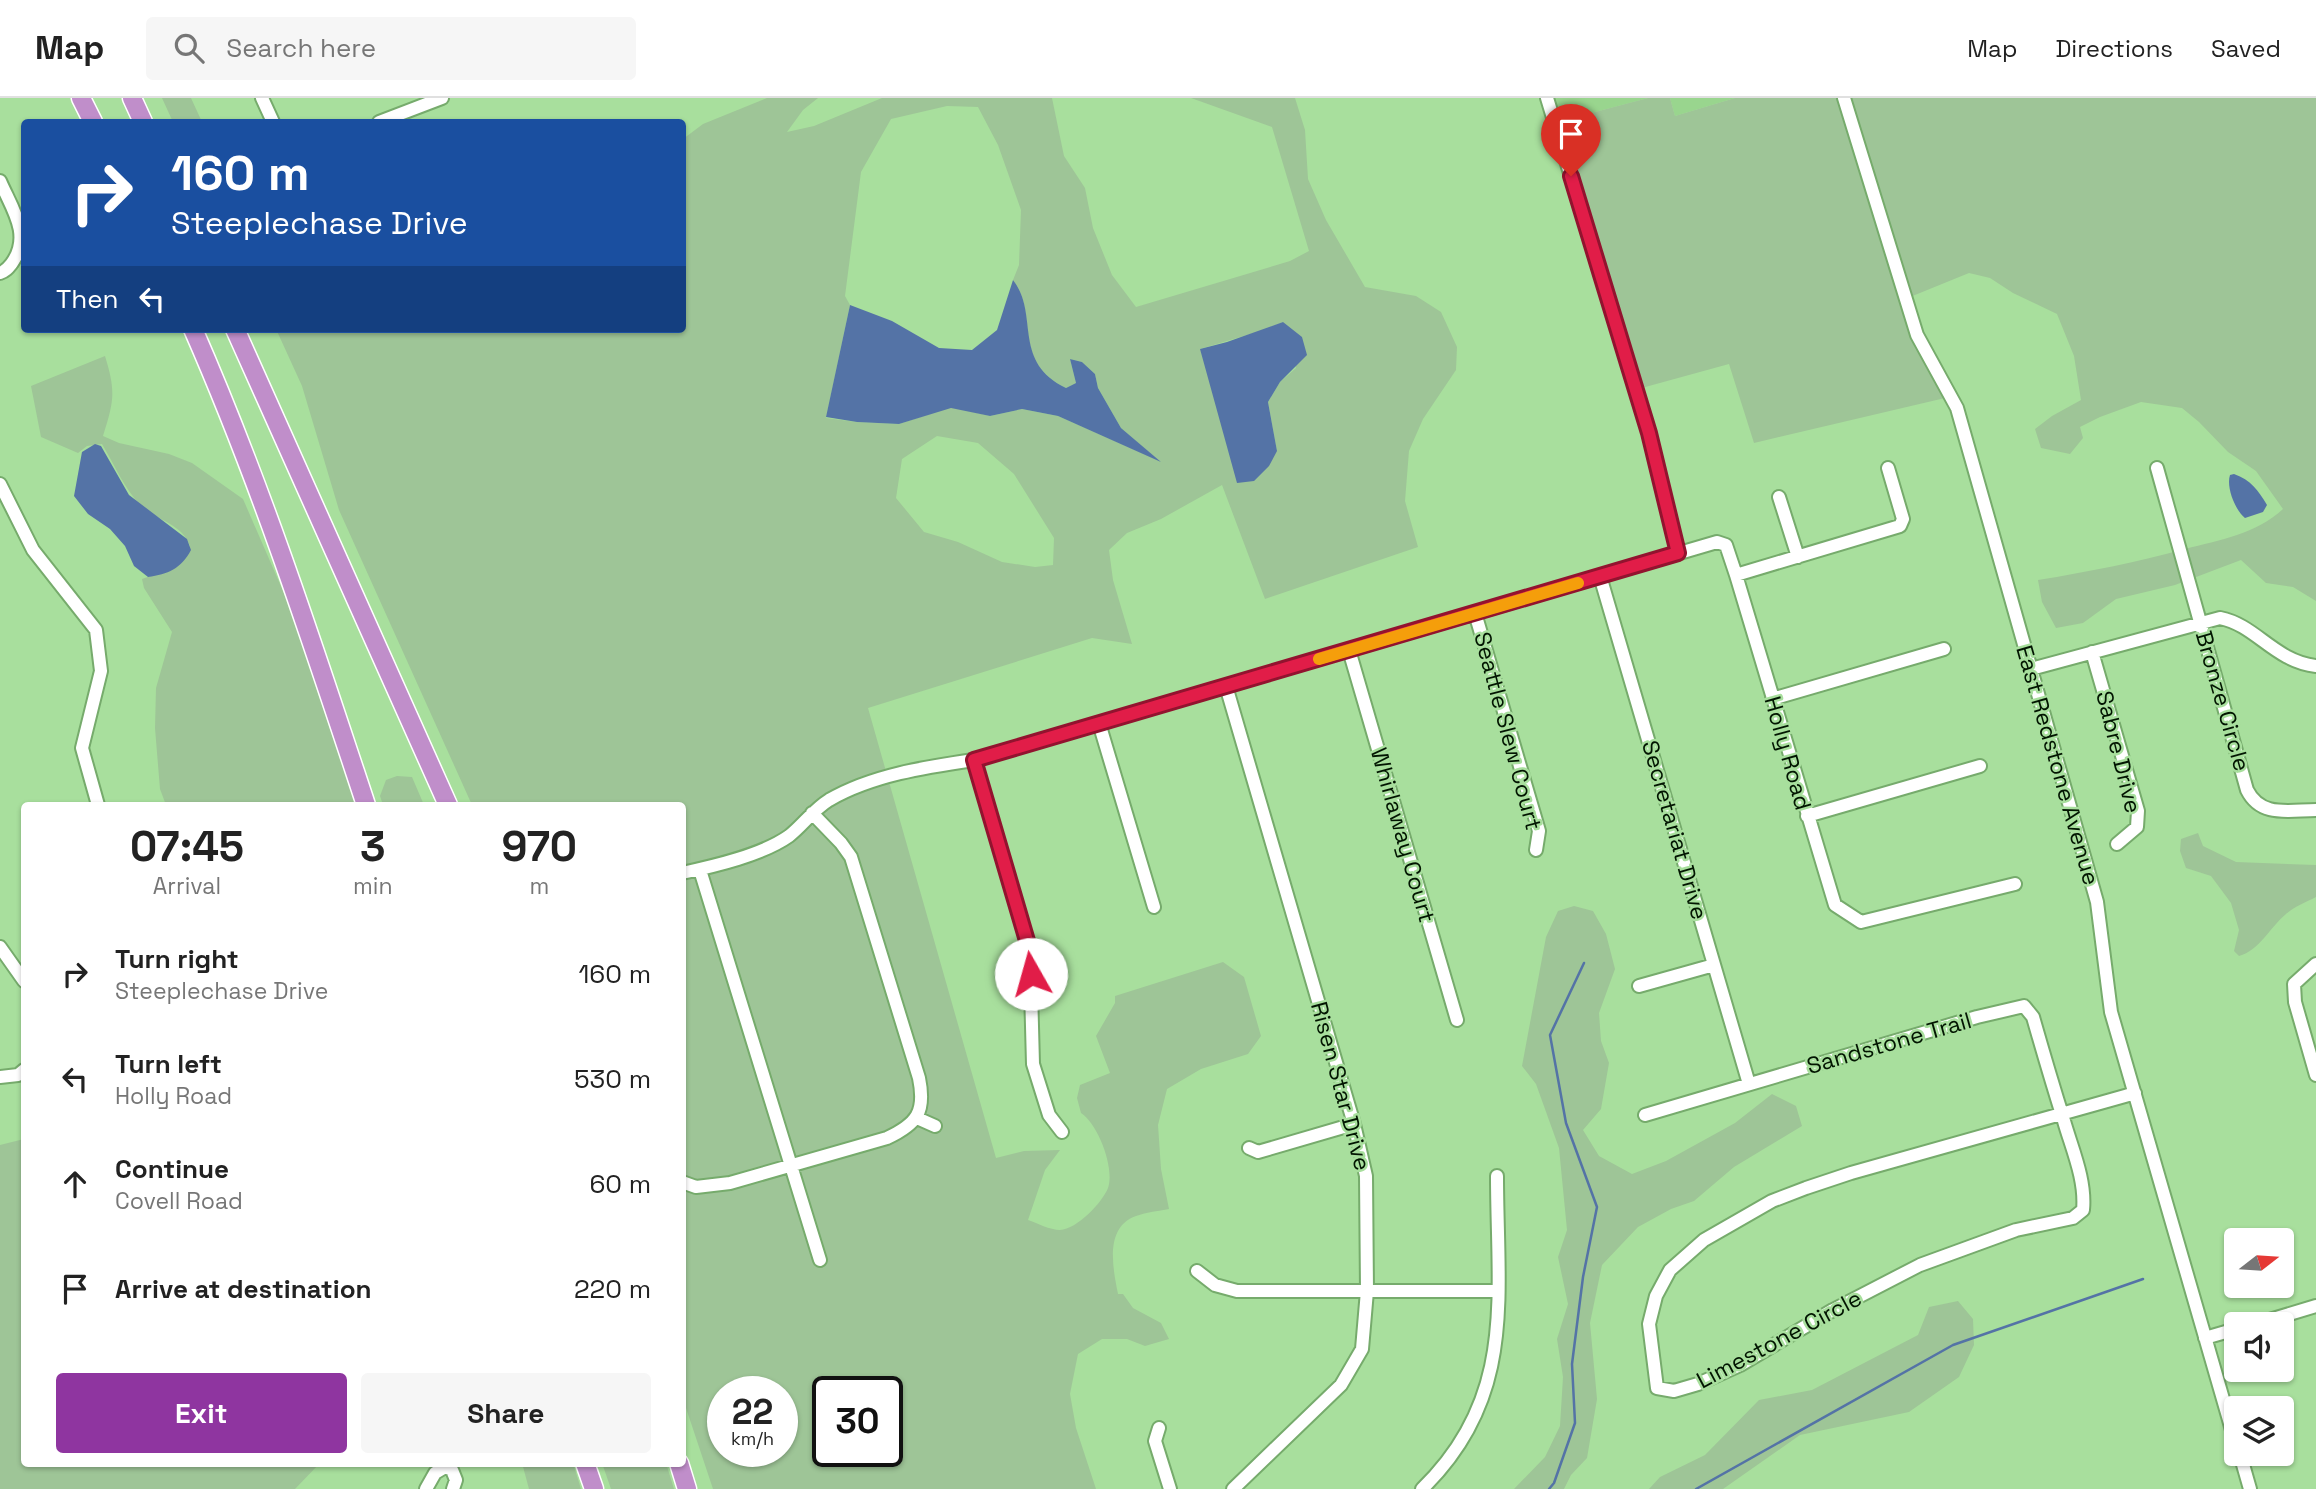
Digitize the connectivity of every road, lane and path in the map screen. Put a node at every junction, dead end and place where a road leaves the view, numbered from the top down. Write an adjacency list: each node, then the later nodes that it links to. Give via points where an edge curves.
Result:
1 (81, 98): 8 (highway)
2 (92, 98): 9 (highway)
3 (132, 98): 10 (highway)
4 (262, 98): 11 (street)
5 (442, 98): 12 (street)
6 (1547, 98): 23 (street, via 1649,433)
7 (1844, 98): 33 (street, East Redstone Avenue, via 1917,335 1957,408)
8 (92, 119)
9 (102, 119)
10 (142, 119)
11 (272, 119)
12 (387, 119)
13 (0, 181): 14 (street)
14 (21, 230)
15 (21, 244): 16 (street, via 6,271)
16 (0, 273)
17 (195, 333): 40 (highway, via 280,550)
18 (238, 333): 41 (highway)
19 (1888, 468): 24 (street, via 1903,519 1900,526)
20 (2157, 468): 28 (street)
21 (0, 484): 39 (street, via 33,550 96,630 101,671 82,748)
22 (1779, 498): 24 (street)
23 (1678, 553): 25 (street, Holly Road, via 1717,542 1726,545); 26 (street)
24 (1798, 557): 25 (street)
25 (1736, 575): 35 (street, Holly Road)
26 (1600, 576): 27 (street); 53 (street, Secretariat Drive)
27 (1475, 613): 30 (street); 46 (street, Seattle Slew Court, via 1539,831)
28 (2198, 622): 31 (street); 32 (street, Bronze Circle, via 2230,620 2290,660); 42 (street, Bronze Circle, via 2254,803 2268,810)
29 (1944, 649): 35 (street)
30 (1349, 650): 34 (street); 56 (street, Whirlaway Court)
31 (2092, 652): 33 (street); 45 (street, Sabre Drive, via 2138,811 2137,827)
32 (2316, 666)
33 (2031, 669): 61 (street, East Redstone Avenue, via 2097,902 2111,1012)
34 (1226, 686): 36 (street); 65 (street, Risen Star Drive)
35 (1772, 699): 44 (street, Holly Road)
36 (1099, 723): 37 (street); 50 (street)
37 (974, 760): 43 (street, via 921,768 862,786 829,800); 67 (street, via 1030,951 1033,1064 1049,1115)
38 (1980, 766): 44 (street)
39 (97, 802)
40 (365, 802)
41 (447, 802)
42 (2316, 810)
43 (811, 814): 47 (street, via 767,848); 64 (street, via 851,857 919,1078 922,1094)
44 (1807, 816): 49 (street, Holly Road, via 1835,905 1861,922)
45 (2117, 844)
46 (1536, 850)
47 (700, 870): 48 (street); 69 (street)
48 (686, 872)
49 (2015, 884)
50 (1154, 907)
51 (0, 947): 54 (street)
52 (2316, 964): 58 (street, via 2294,984)
53 (1714, 965): 55 (street); 60 (street, Secretariat Drive)
54 (21, 977)
55 (1639, 986)
56 (1457, 1020)
57 (21, 1072): 59 (street)
58 (2316, 1074)
59 (0, 1077)
60 (1749, 1084): 62 (street, Sandstone Trail, via 2024,1006 2033,1017); 63 (street, Sandstone Trail)
61 (2135, 1093): 62 (street, Limestone Circle); 79 (street, East Redstone Avenue)
62 (2061, 1114): 62 (street, Limestone Circle, via 1806,1188 1772,1201 1704,1240 1670,1270 1656,1296 1649,1324 1657,1388 1674,1391 1740,1365 1920,1265 2016,1230 2073,1218 2083,1210 2085,1194)
63 (1645, 1115)
64 (917, 1118): 66 (street); 69 (street, via 887,1138)
65 (1354, 1124): 68 (street, via 1258,1152); 74 (street, Risen Star Drive, via 1366,1176)
66 (935, 1126)
67 (1062, 1132)
68 (1249, 1148)
69 (789, 1165): 71 (street, via 708,1187); 72 (street)
70 (1497, 1175): 75 (street)
71 (686, 1183)
72 (820, 1260)
73 (1197, 1271): 74 (street, via 1215,1285 1237,1291)
74 (1367, 1291): 75 (street); 90 (street, Risen Star Drive, via 1362,1349 1341,1385)
75 (1497, 1291): 91 (street, via 1495,1355 1484,1397 1452,1456)
76 (2316, 1306): 77 (street)
77 (2294, 1313)
78 (2224, 1332): 79 (street)
79 (2205, 1338): 80 (street, East Redstone Avenue)
80 (2224, 1403)
81 (1159, 1429): 89 (street, via 1155,1436)
82 (2243, 1466): 92 (street)
83 (586, 1467): 87 (highway)
84 (680, 1467): 88 (highway)
85 (426, 1489): 86 (street, via 435,1473 445,1468 455,1476)
86 (453, 1489)
87 (594, 1489)
88 (687, 1489)
89 (1170, 1489)
90 (1233, 1489)
91 (1422, 1489)
92 (2250, 1489)

